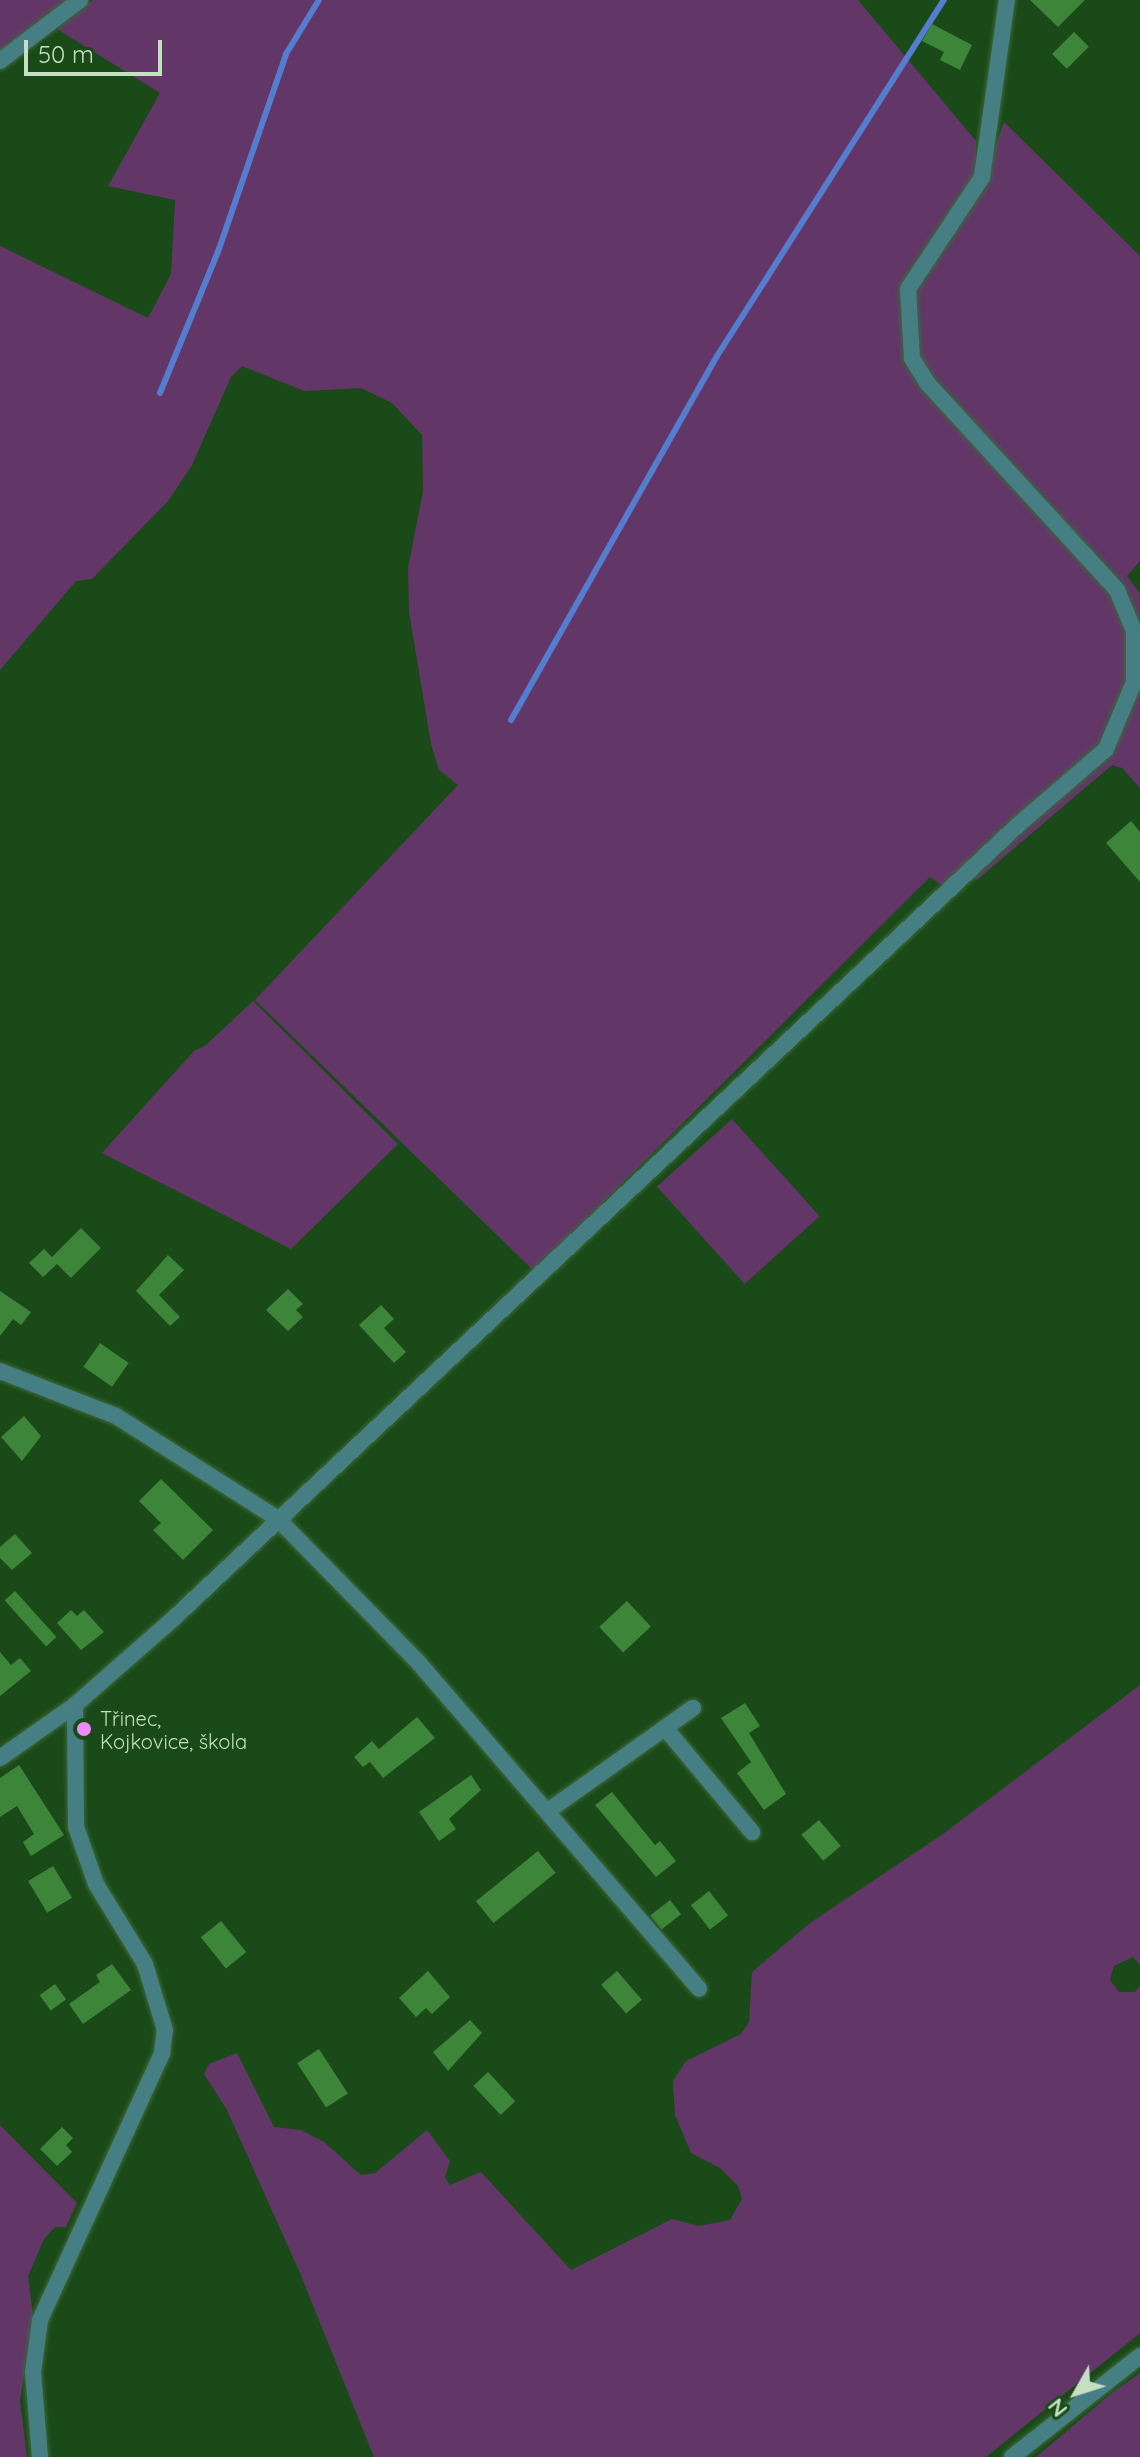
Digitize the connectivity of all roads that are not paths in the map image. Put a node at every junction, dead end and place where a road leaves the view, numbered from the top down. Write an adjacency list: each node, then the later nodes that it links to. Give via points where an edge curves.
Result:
1 (80, 0): 3 (street)
2 (1007, 0): 5 (street, via 982,177 908,289 912,358 928,384 1117,590 1134,631 1134,682 1106,749 1018,825)
3 (0, 61)
4 (0, 1371): 5 (street, via 116,1416)
5 (278, 1519): 6 (street); 10 (street, via 418,1662)
6 (75, 1705): 9 (street); 14 (street, via 76,1827 96,1884 145,1964 165,2030 162,2053 40,2320 33,2372)
7 (693, 1708): 8 (street)
8 (665, 1728): 10 (street); 11 (street)
9 (0, 1758)
10 (548, 1811): 12 (street)
11 (752, 1832)
12 (699, 1989)
13 (1140, 2356): 15 (street)
14 (40, 2457)
15 (1012, 2457)

